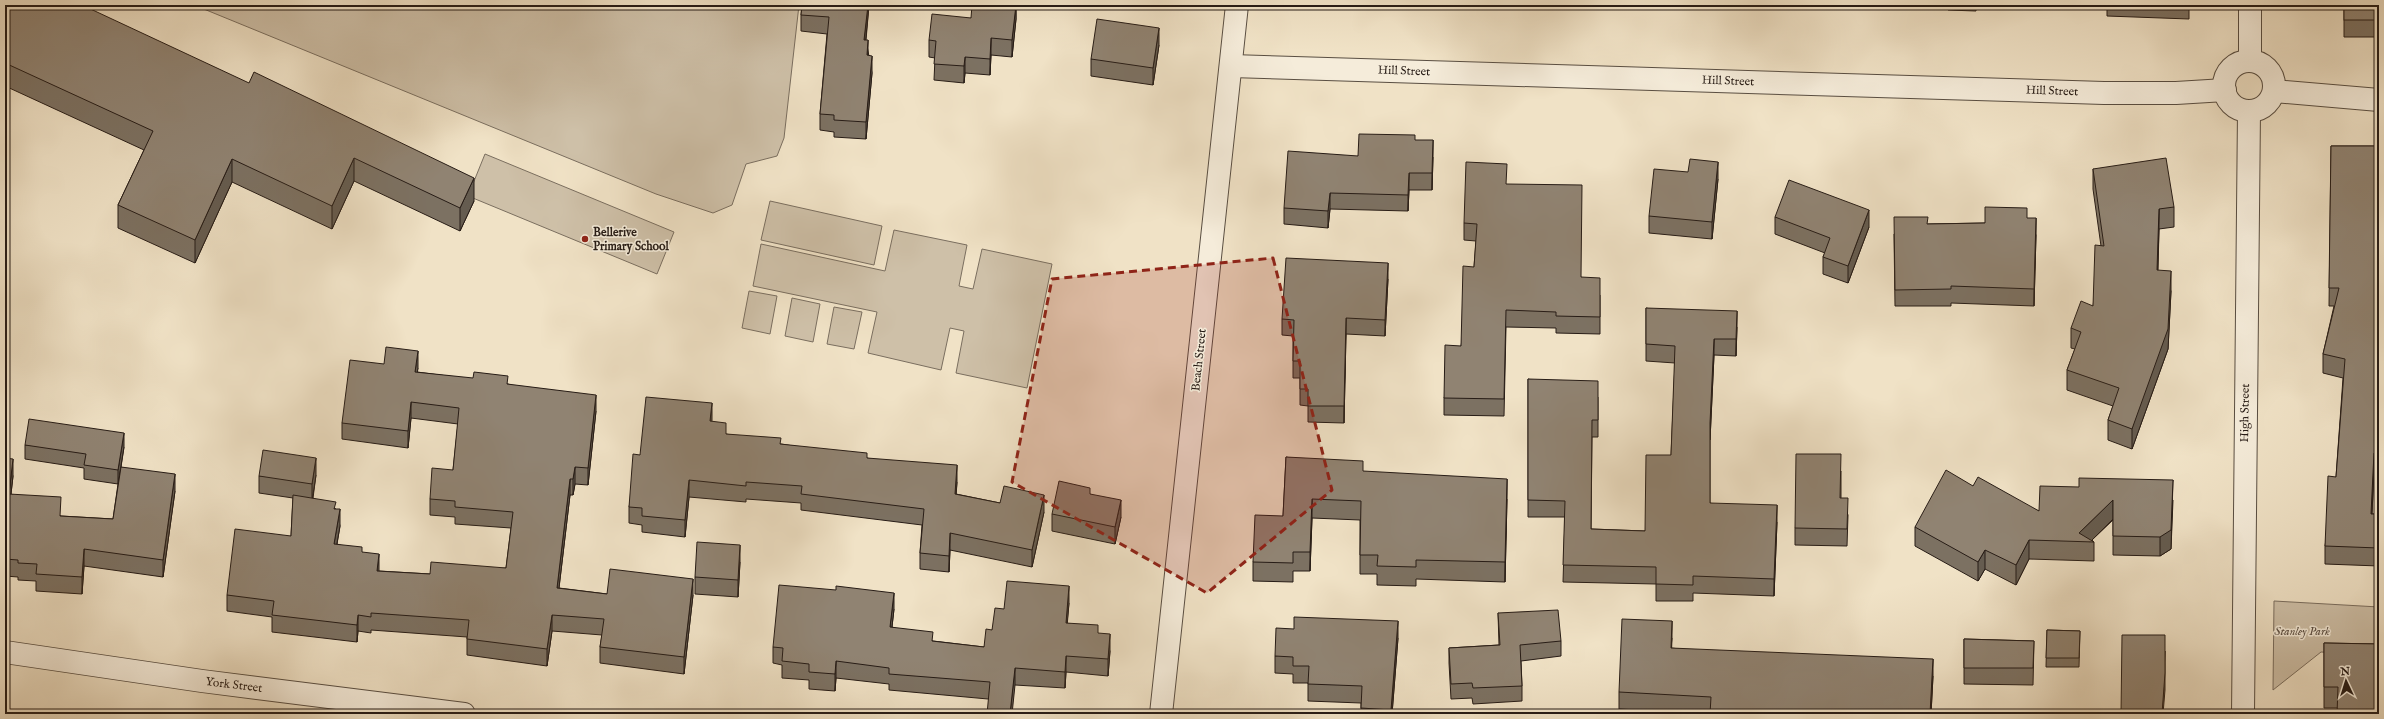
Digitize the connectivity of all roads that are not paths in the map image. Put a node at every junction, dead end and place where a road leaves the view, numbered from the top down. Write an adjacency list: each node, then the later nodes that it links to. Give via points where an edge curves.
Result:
1 (1237, 5): 4 (street, Beach Street)
2 (2250, 5): 3 (street)
3 (2250, 61): 5 (street, via 2241,62 2230,70 2225,81); 6 (street, via 2269,70)
4 (1231, 66): 5 (street, Hill Street, via 2104,93); 11 (street, Beach Street)
5 (2225, 90): 8 (street, via 2233,105 2240,110)
6 (2274, 91): 7 (street); 8 (street, via 2267,103)
7 (2379, 100)
8 (2249, 111): 12 (street, High Street)
9 (5, 652): 10 (street, York Street, via 202,681)
10 (464, 714)
11 (1160, 714)
12 (2243, 714)

